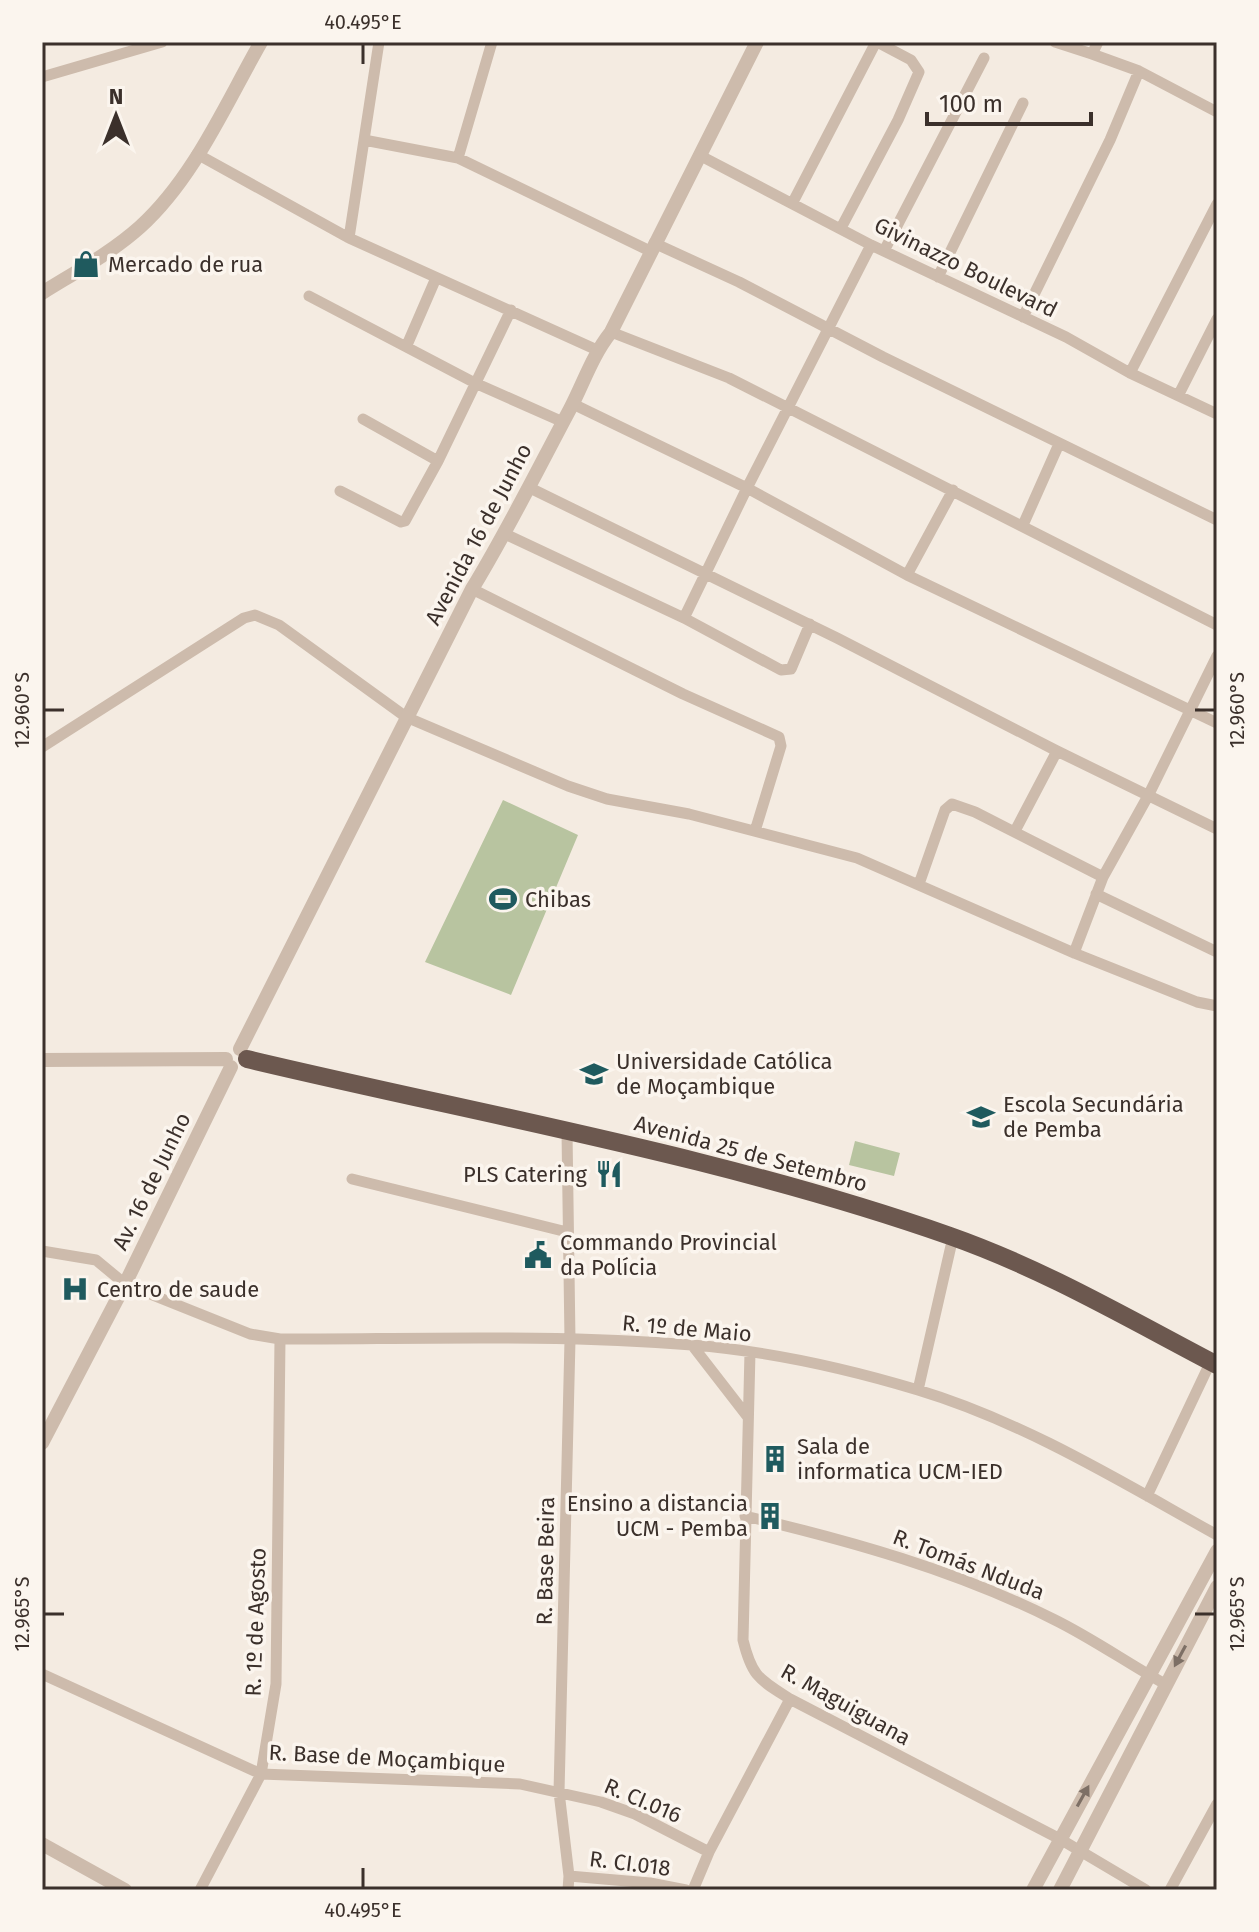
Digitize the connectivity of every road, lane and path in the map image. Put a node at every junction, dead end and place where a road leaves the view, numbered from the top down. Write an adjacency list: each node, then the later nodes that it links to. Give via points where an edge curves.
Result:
1 (162, 42): 12 (street)
2 (261, 42): 17 (street)
3 (379, 42): 16 (street)
4 (492, 42): 19 (street)
5 (757, 42): 18 (street, Avenida 16 de Junho)
6 (876, 42): 20 (street); 22 (street, via 911,60 919,72)
7 (1055, 42): 9 (street)
8 (1098, 42): 9 (street)
9 (1092, 54): 11 (street)
10 (984, 58): 26 (street)
11 (1139, 71): 15 (street); 32 (street)
12 (48, 76): 13 (street)
13 (42, 88)
14 (1023, 103): 27 (street)
15 (1217, 112)
16 (364, 140): 19 (street); 23 (street)
17 (197, 154): 23 (street); 29 (street, via 179,184 138,229)
18 (699, 155): 20 (street, Givinazzo Boulevard); 25 (street, Avenida 16 de Junho)
19 (458, 158): 25 (street)
20 (793, 202): 22 (street, Givinazzo Boulevard)
21 (1217, 204): 39 (street)
22 (841, 228): 24 (street, Givinazzo Boulevard)
23 (349, 238): 28 (street)
24 (871, 245): 26 (street, Givinazzo Boulevard); 34 (street)
25 (652, 247): 34 (street); 35 (street, Avenida 16 de Junho)
26 (884, 251): 27 (street, Givinazzo Boulevard)
27 (938, 277): 32 (street, Givinazzo Boulevard)
28 (436, 278): 31 (street); 37 (street)
29 (42, 293)
30 (309, 296): 37 (street)
31 (511, 310): 38 (street); 40 (street)
32 (1023, 317): 39 (street, Givinazzo Boulevard)
33 (1217, 319): 36 (street)
34 (829, 327): 43 (street); 47 (street)
35 (611, 332): 38 (street, Avenida 16 de Junho); 43 (street, via 729,378)
36 (1212, 341): 41 (street)
37 (407, 345): 40 (street)
38 (597, 350): 42 (street, Avenida 16 de Junho)
39 (1130, 373): 41 (street, Givinazzo Boulevard)
40 (475, 383): 46 (street); 48 (street)
41 (1179, 394): 44 (street, Givinazzo Boulevard)
42 (573, 404): 46 (street, Avenida 16 de Junho); 50 (street)
43 (789, 409): 50 (street); 51 (street)
44 (1217, 414)
45 (363, 419): 48 (street)
46 (563, 422): 49 (street, Avenida 16 de Junho)
47 (1059, 444): 53 (street); 54 (street)
48 (438, 461): 52 (street, via 401,522)
49 (528, 487): 55 (street, Avenida 16 de Junho); 56 (street)
50 (747, 488): 56 (street); 57 (street)
51 (953, 490): 54 (street); 57 (street)
52 (340, 491)
53 (1217, 520)
54 (1023, 525): 61 (street)
55 (505, 534): 58 (street, Avenida 16 de Junho); 59 (street)
56 (705, 573): 59 (street); 60 (street)
57 (907, 575): 63 (street)
58 (472, 589): 64 (street, Avenida 16 de Junho); 70 (street, via 779,737 781,746)
59 (684, 618): 60 (street, via 787,671)
60 (810, 624): 67 (street)
61 (1217, 625)
62 (1217, 656): 63 (street)
63 (1190, 710): 65 (street); 68 (street)
64 (406, 717): 66 (street, via 279,625 249,615); 70 (street, via 607,799); 78 (street, Avenida 16 de Junho)
65 (1217, 723)
66 (42, 747)
67 (1057, 751): 68 (street); 71 (street)
68 (1148, 796): 69 (street); 72 (street)
69 (1217, 829)
70 (755, 831): 73 (street, via 857,858)
71 (1015, 831): 72 (street); 73 (street, via 949,805)
72 (1103, 877): 74 (street)
73 (919, 884): 76 (street)
74 (1096, 894): 75 (street); 76 (street)
75 (1217, 952)
76 (1074, 953): 77 (street)
77 (1217, 1006)
78 (236, 1058): 79 (street, Avenida 25 de Setembro); 80 (highway, Avenida 25 de Setembro); 85 (street, Av. 16 de Junho)
79 (42, 1060)
80 (567, 1132): 82 (street, R. Base Beira); 83 (highway, Avenida 25 de Setembro, via 844,1202)
81 (352, 1179): 82 (street)
82 (567, 1232): 87 (street, R. Base Beira)
83 (953, 1237): 90 (highway, Avenida 25 de Setembro, via 1042,1273); 91 (street)
84 (42, 1251): 85 (street, R. 1º de Maio, via 96,1260)
85 (125, 1284): 86 (street, R. 1º de Maio, via 250,1334); 93 (street, Av. 16 de Junho)
86 (280, 1339): 87 (street, R. 1º de Maio); 103 (street, R. 1º de Agosto, via 276,1684)
87 (570, 1340): 88 (street, R. 1º de Maio); 104 (street, R. Base Beira)
88 (692, 1345): 89 (street, R. 1º de Maio); 92 (street)
89 (750, 1352): 91 (street, R. 1º de Maio); 92 (street, R. Maguiguana)
90 (1214, 1363): 94 (street)
91 (918, 1390): 94 (street, R. 1º de Maio, via 1064,1449)
92 (747, 1416): 95 (street, R. Maguiguana)
93 (42, 1443)
94 (1147, 1496): 96 (street, R. 1º de Maio)
95 (745, 1516): 100 (street, R. Tomás Nduda, via 852,1542 955,1577 1054,1619); 102 (street, R. Maguiguana, via 743,1640 749,1665)
96 (1217, 1535)
97 (1217, 1551): 100 (street)
98 (1217, 1587): 101 (street, one-way to 101)
99 (42, 1674): 103 (street, R. Base de Moçambique)
100 (1149, 1675): 101 (street, R. Tomás Nduda); 106 (street, one-way to 100)
101 (1165, 1684): 109 (street)
102 (790, 1699): 106 (street, R. Maguiguana); 108 (street)
103 (261, 1774): 104 (street, R. Base de Moçambique, via 520,1784); 112 (street, R. 1º de Agosto)
104 (559, 1792): 108 (street, R. CI.016, via 635,1814); 110 (street, R. Base Beira)
105 (1217, 1804): 119 (street)
106 (1060, 1839): 109 (street, R. Maguiguana); 116 (street)
107 (42, 1844): 111 (street)
108 (709, 1852): 115 (street)
109 (1079, 1852): 117 (street); 118 (street, R. Maguiguana)
110 (569, 1876): 113 (street, R. Base Beira); 114 (street, R. CI.018)
111 (125, 1890)
112 (200, 1890)
113 (568, 1890)
114 (686, 1890)
115 (693, 1890)
116 (1033, 1890)
117 (1060, 1890)
118 (1146, 1890)
119 (1170, 1890)

